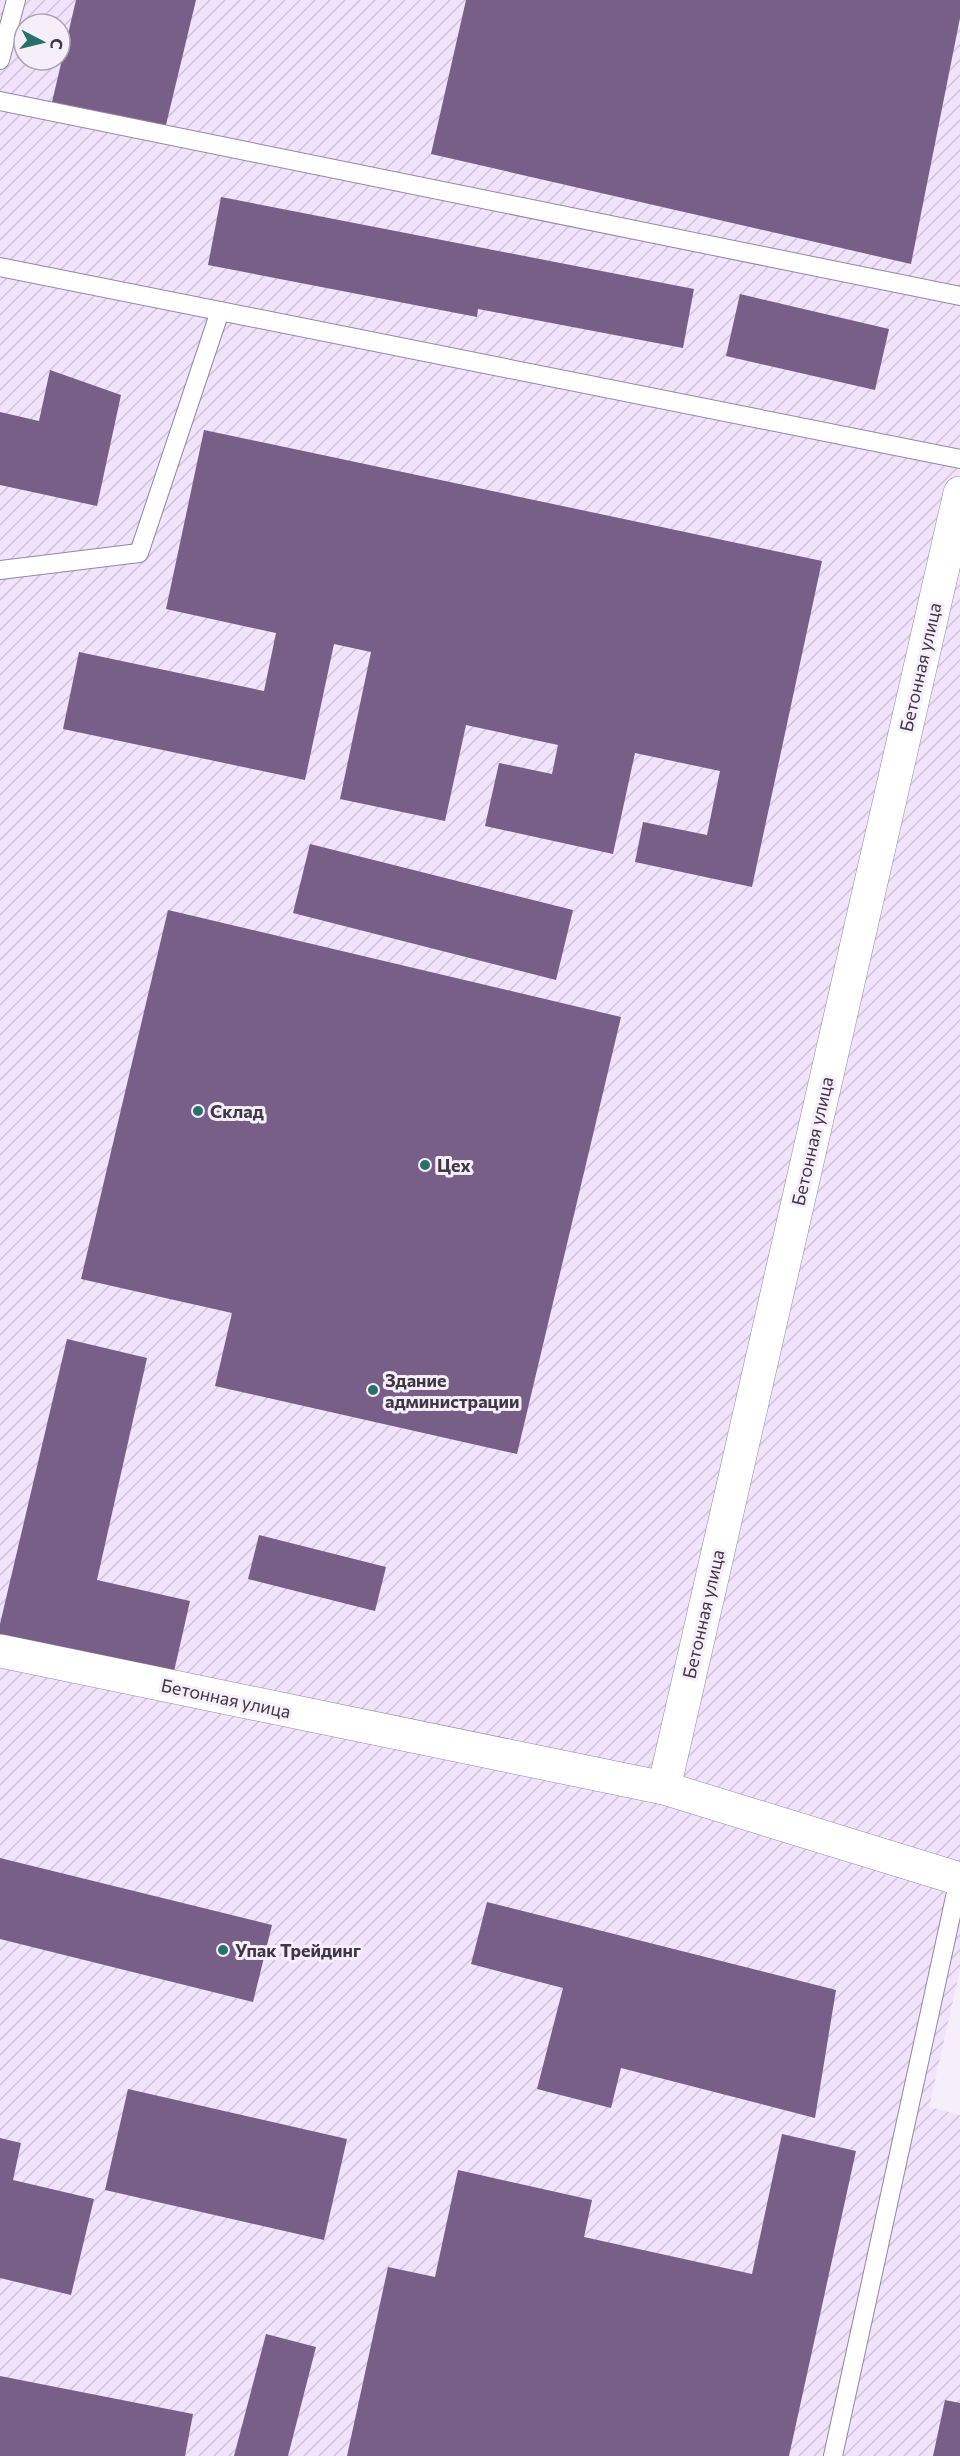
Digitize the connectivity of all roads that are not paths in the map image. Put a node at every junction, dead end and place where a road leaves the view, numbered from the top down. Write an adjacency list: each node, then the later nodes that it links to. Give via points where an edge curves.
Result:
1 (16, 0): 2 (lane)
2 (0, 60)
3 (0, 101): 5 (lane)
4 (0, 267): 6 (lane)
5 (960, 297)
6 (220, 311): 7 (lane); 9 (lane, via 138,553)
7 (960, 459)
8 (960, 493): 11 (street, Бетонная улица)
9 (0, 570)
10 (0, 1651): 11 (street, Бетонная улица)
11 (664, 1788): 12 (street, Бетонная улица)
12 (960, 1879): 13 (lane)
13 (834, 2456)

